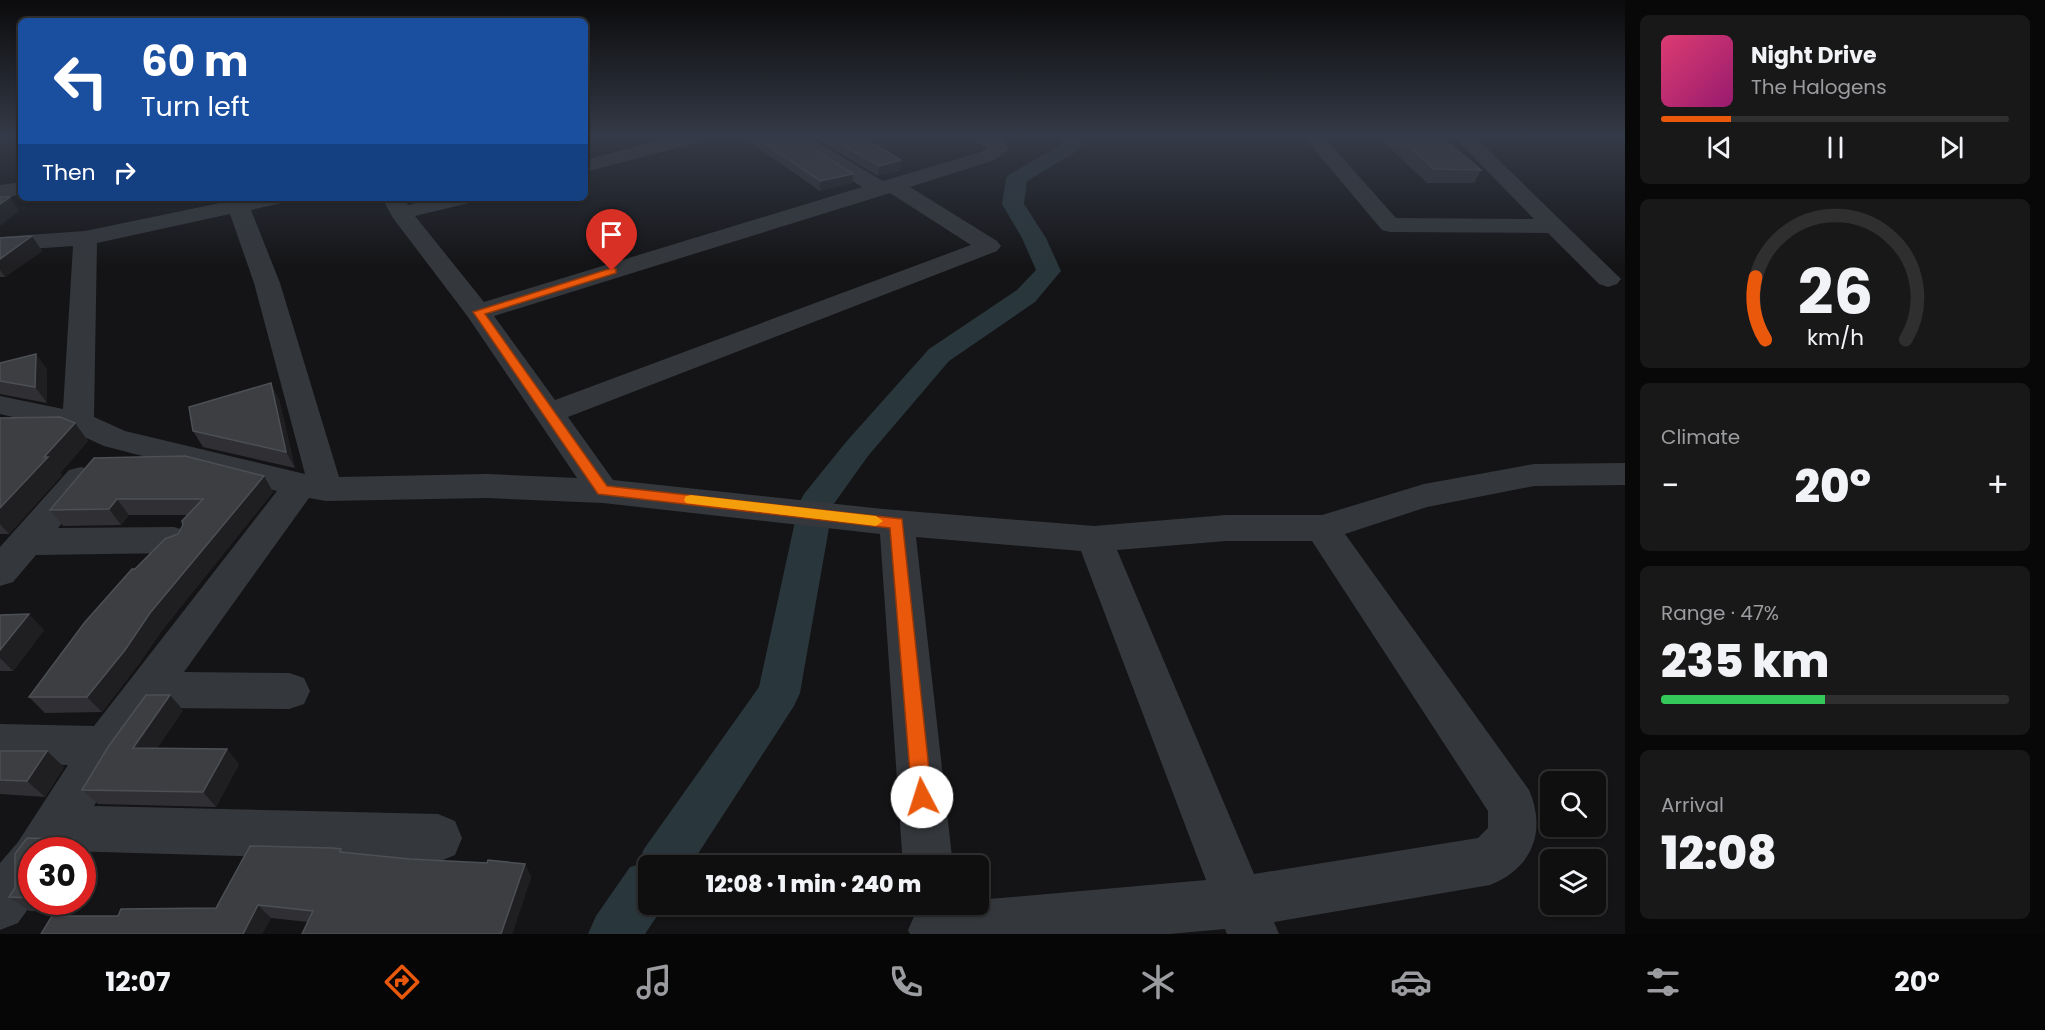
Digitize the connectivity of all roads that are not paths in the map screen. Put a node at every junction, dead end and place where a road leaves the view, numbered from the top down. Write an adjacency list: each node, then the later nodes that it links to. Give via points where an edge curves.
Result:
1 (872, 180): 5 (street)
2 (910, 180): 5 (street)
3 (1350, 180): 11 (street, via 1390,225)
4 (1506, 180): 11 (street)
5 (886, 187): 15 (street); 17 (street, via 989,246)
6 (18, 189): 7 (street)
7 (0, 192)
8 (437, 201): 10 (street)
9 (237, 202): 12 (street); 21 (street, via 267,283)
10 (397, 206): 15 (street)
11 (1552, 226): 14 (street)
12 (85, 238): 13 (street); 18 (street)
13 (0, 244)
14 (1608, 279)
15 (478, 312): 17 (street)
16 (0, 405): 18 (street)
17 (550, 413): 22 (street)
18 (78, 422): 19 (street)
19 (115, 439): 21 (street); 27 (street)
20 (1625, 474): 24 (street, via 1534,475 1424,496)
21 (313, 487): 22 (street, via 488,486); 29 (street)
22 (603, 491): 23 (street)
23 (890, 523): 25 (street); 36 (street)
24 (1322, 528): 25 (street, via 1226,528); 39 (street, via 1512,806 1512,838 1490,861)
25 (1094, 539): 39 (street)
26 (174, 540): 27 (street)
27 (26, 542): 28 (street)
28 (0, 572)
29 (147, 690): 30 (street); 32 (street)
30 (289, 691)
31 (0, 744): 32 (street)
32 (105, 746): 33 (street)
33 (48, 837)
34 (438, 838): 35 (street)
35 (96, 846)
36 (927, 855)
37 (18, 880): 38 (street)
38 (0, 905)
39 (1246, 918): 40 (street)
40 (934, 923)

